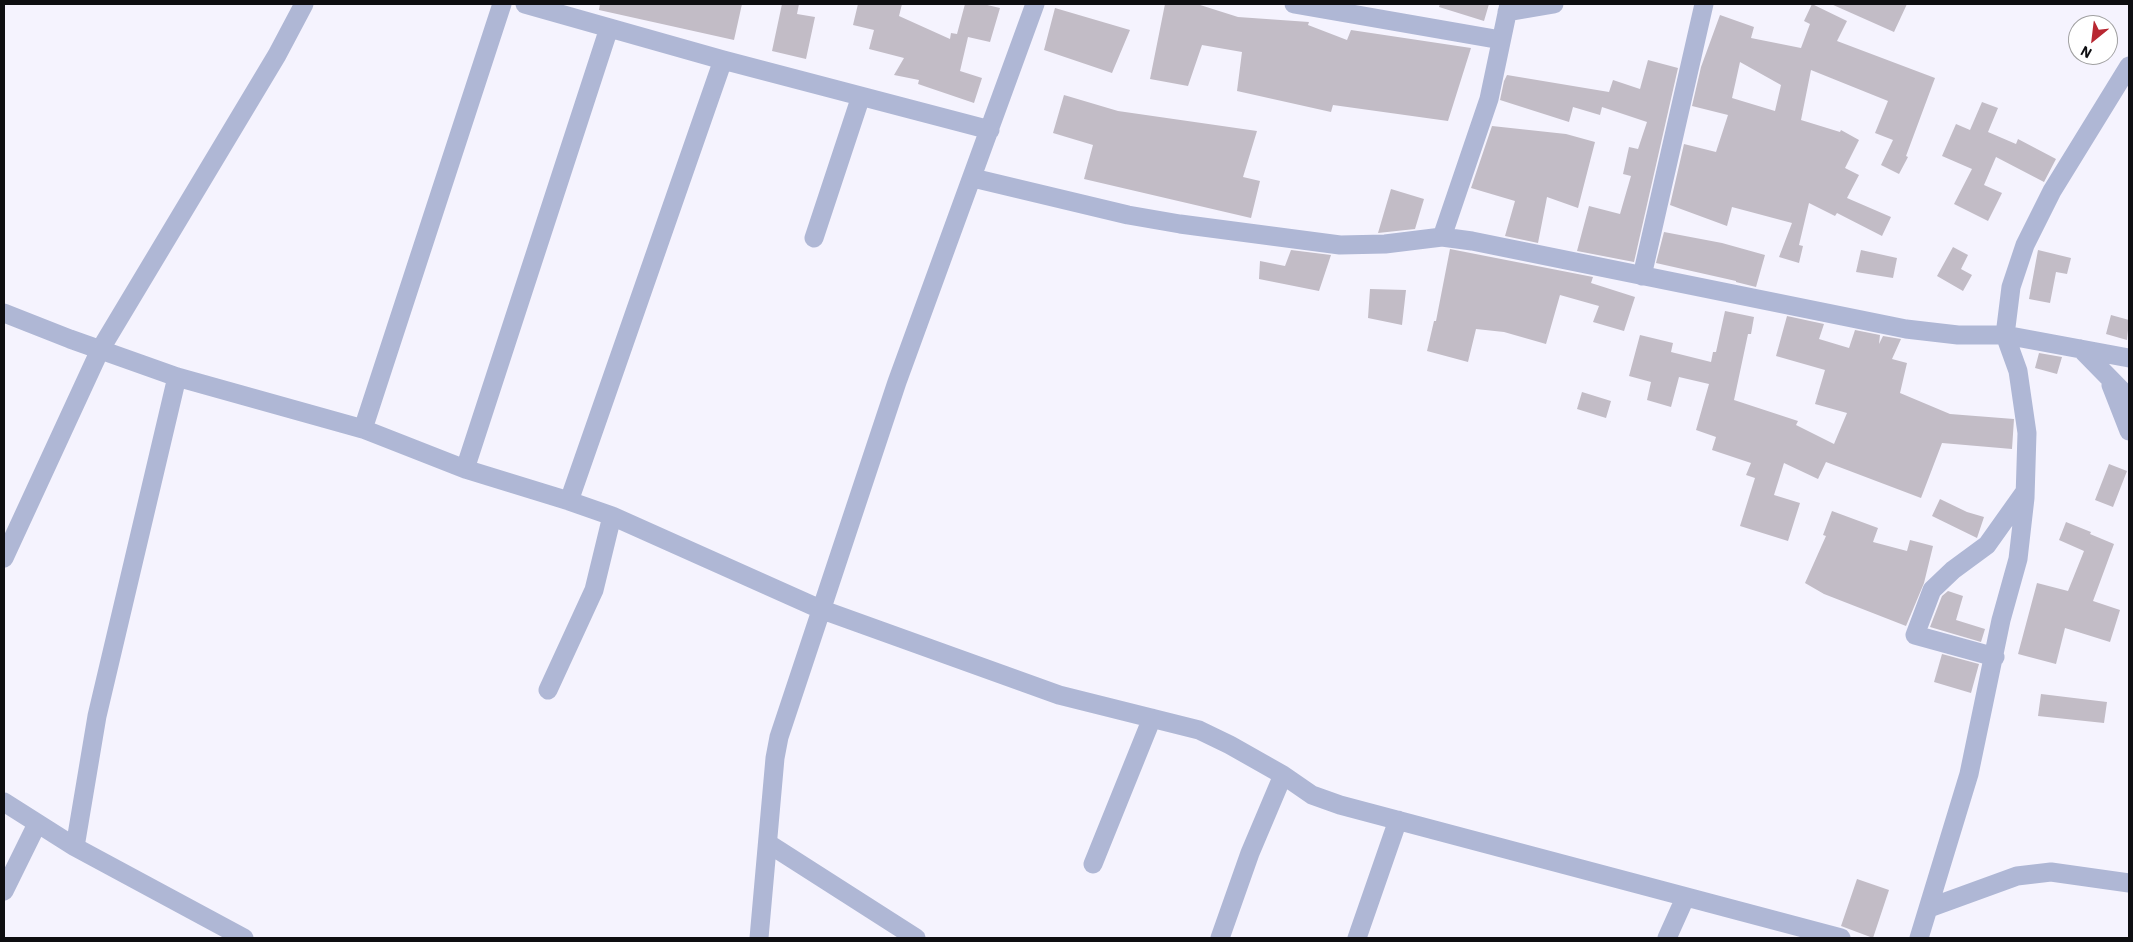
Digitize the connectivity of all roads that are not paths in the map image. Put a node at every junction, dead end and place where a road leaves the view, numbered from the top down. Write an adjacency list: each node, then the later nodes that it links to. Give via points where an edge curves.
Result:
1 (502, 4): 27 (street)
2 (525, 4): 9 (street)
3 (1035, 4): 14 (street)
4 (1294, 4): 10 (street)
5 (1554, 4): 8 (street)
6 (1704, 4): 18 (street)
7 (300, 5): 22 (street, via 277,54)
8 (1508, 8): 10 (street)
9 (609, 28): 11 (street); 29 (street)
10 (1501, 40): 16 (street, via 1488,100)
11 (723, 60): 13 (street); 31 (street)
12 (2129, 66): 20 (street, via 2052,191 2025,245 2012,287)
13 (861, 96): 14 (street); 17 (street)
14 (990, 130): 15 (street)
15 (973, 178): 16 (street, via 1128,215 1340,245 1385,244); 34 (street, via 897,382)
16 (1442, 236): 18 (street)
17 (814, 238)
18 (1642, 276): 20 (street, via 1906,329 1958,335)
19 (4, 313): 22 (street)
20 (2005, 335): 21 (street); 30 (street, via 2018,371 2027,433)
21 (2081, 349): 23 (street); 25 (street)
22 (100, 350): 24 (street); 33 (street)
23 (2129, 358)
24 (178, 377): 27 (street); 43 (street, via 97,716)
25 (2109, 380): 26 (street); 28 (street)
26 (2129, 398)
27 (363, 429): 29 (street)
28 (2129, 431)
29 (465, 469): 31 (street)
30 (2025, 491): 35 (street, via 2018,559 2001,620); 35 (street, via 1987,545 1932,590 1915,636)
31 (570, 501): 32 (street)
32 (612, 516): 34 (street); 36 (street, via 594,590)
33 (4, 558)
34 (820, 608): 37 (street, via 1059,695); 42 (street, via 779,737)
35 (1995, 657): 48 (street, via 1969,774)
36 (548, 690)
37 (1152, 718): 38 (street, via 1199,730); 44 (street)
38 (1283, 775): 40 (street, via 1312,795); 52 (street, via 1250,853)
39 (4, 802): 41 (street)
40 (1398, 820): 47 (street); 53 (street)
41 (37, 824): 43 (street); 46 (street)
42 (769, 844): 50 (street); 51 (street)
43 (75, 847): 49 (street)
44 (1093, 864)
45 (2129, 884): 48 (street, via 2051,872 2017,876)
46 (4, 891)
47 (1685, 898): 54 (street); 55 (street)
48 (1928, 908): 56 (street)
49 (244, 938)
50 (760, 938)
51 (916, 938)
52 (1220, 938)
53 (1357, 938)
54 (1667, 938)
55 (1841, 938)
56 (1919, 938)

